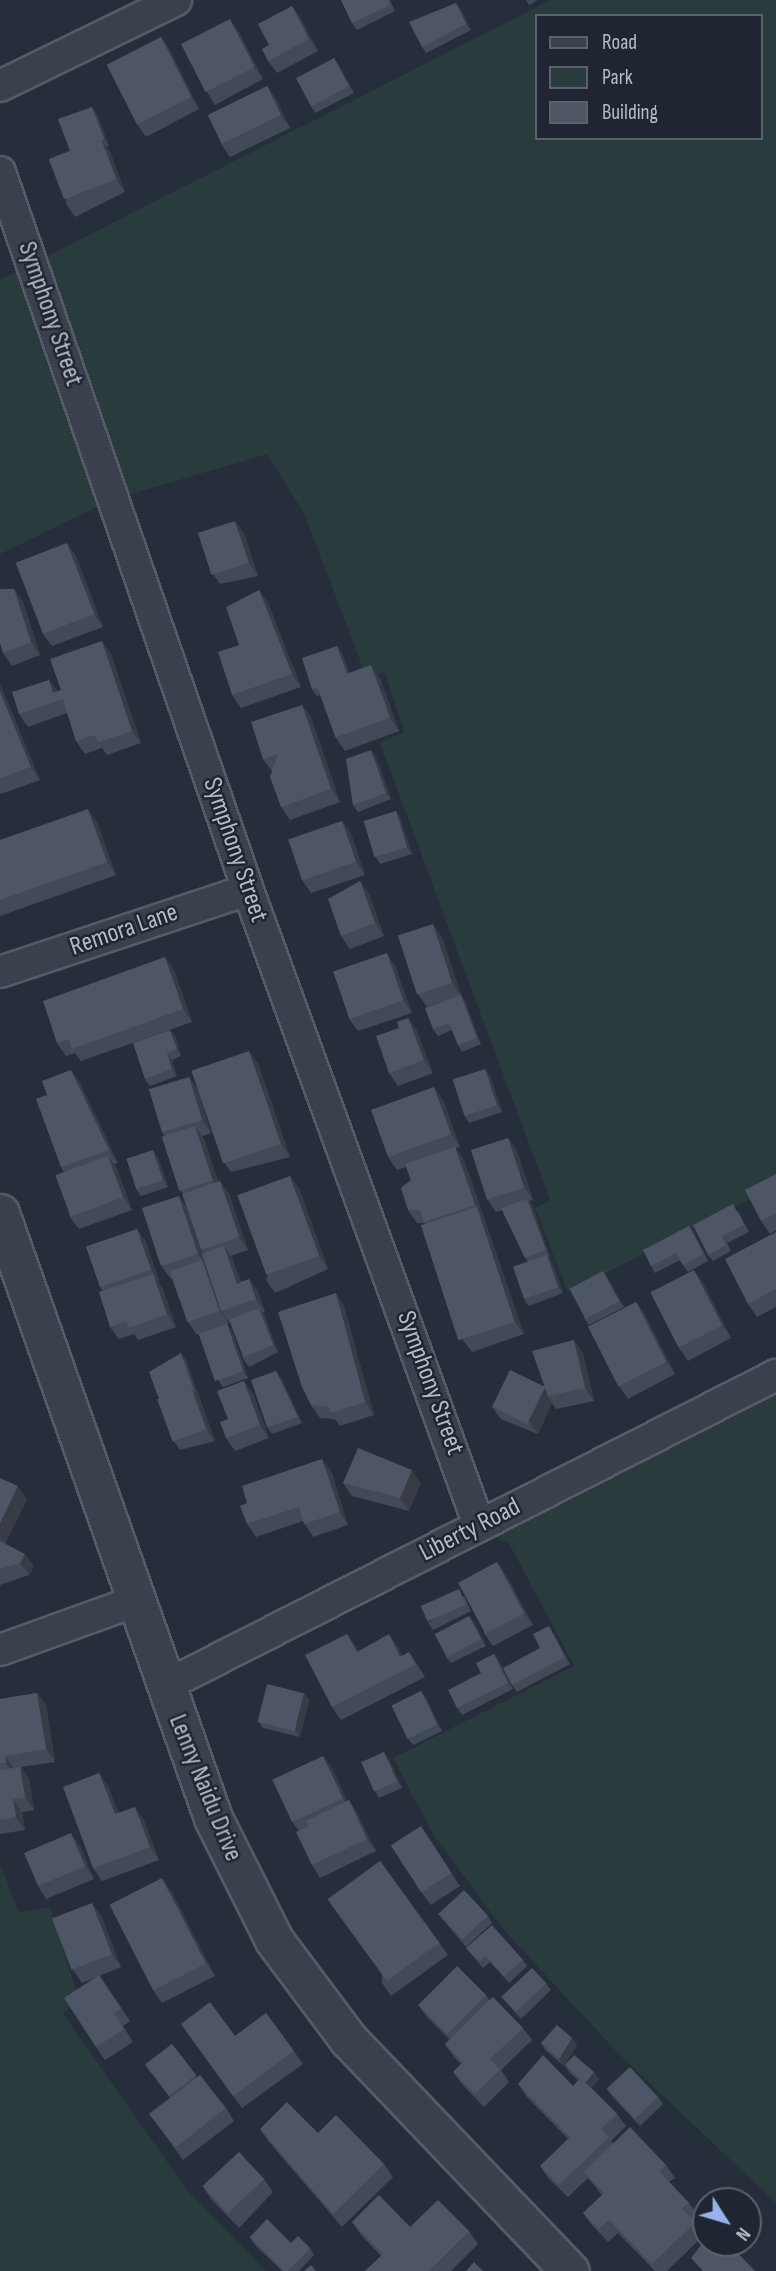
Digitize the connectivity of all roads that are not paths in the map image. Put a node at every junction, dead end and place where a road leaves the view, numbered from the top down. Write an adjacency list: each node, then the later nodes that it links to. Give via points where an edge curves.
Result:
1 (176, 0): 2 (street)
2 (0, 86)
3 (0, 172): 4 (street, Symphony Street)
4 (248, 890): 5 (street, Remora Lane); 8 (street, Symphony Street)
5 (0, 972)
6 (0, 1213): 9 (street, Lenny Naidu Drive)
7 (776, 1375): 8 (street, Liberty Road)
8 (479, 1525): 11 (street, Liberty Road)
9 (133, 1602): 10 (street); 11 (street, Lenny Naidu Drive)
10 (0, 1650)
11 (165, 1686): 12 (street, Lenny Naidu Drive, via 213,1818 290,1964 433,2134)
12 (570, 2271)

